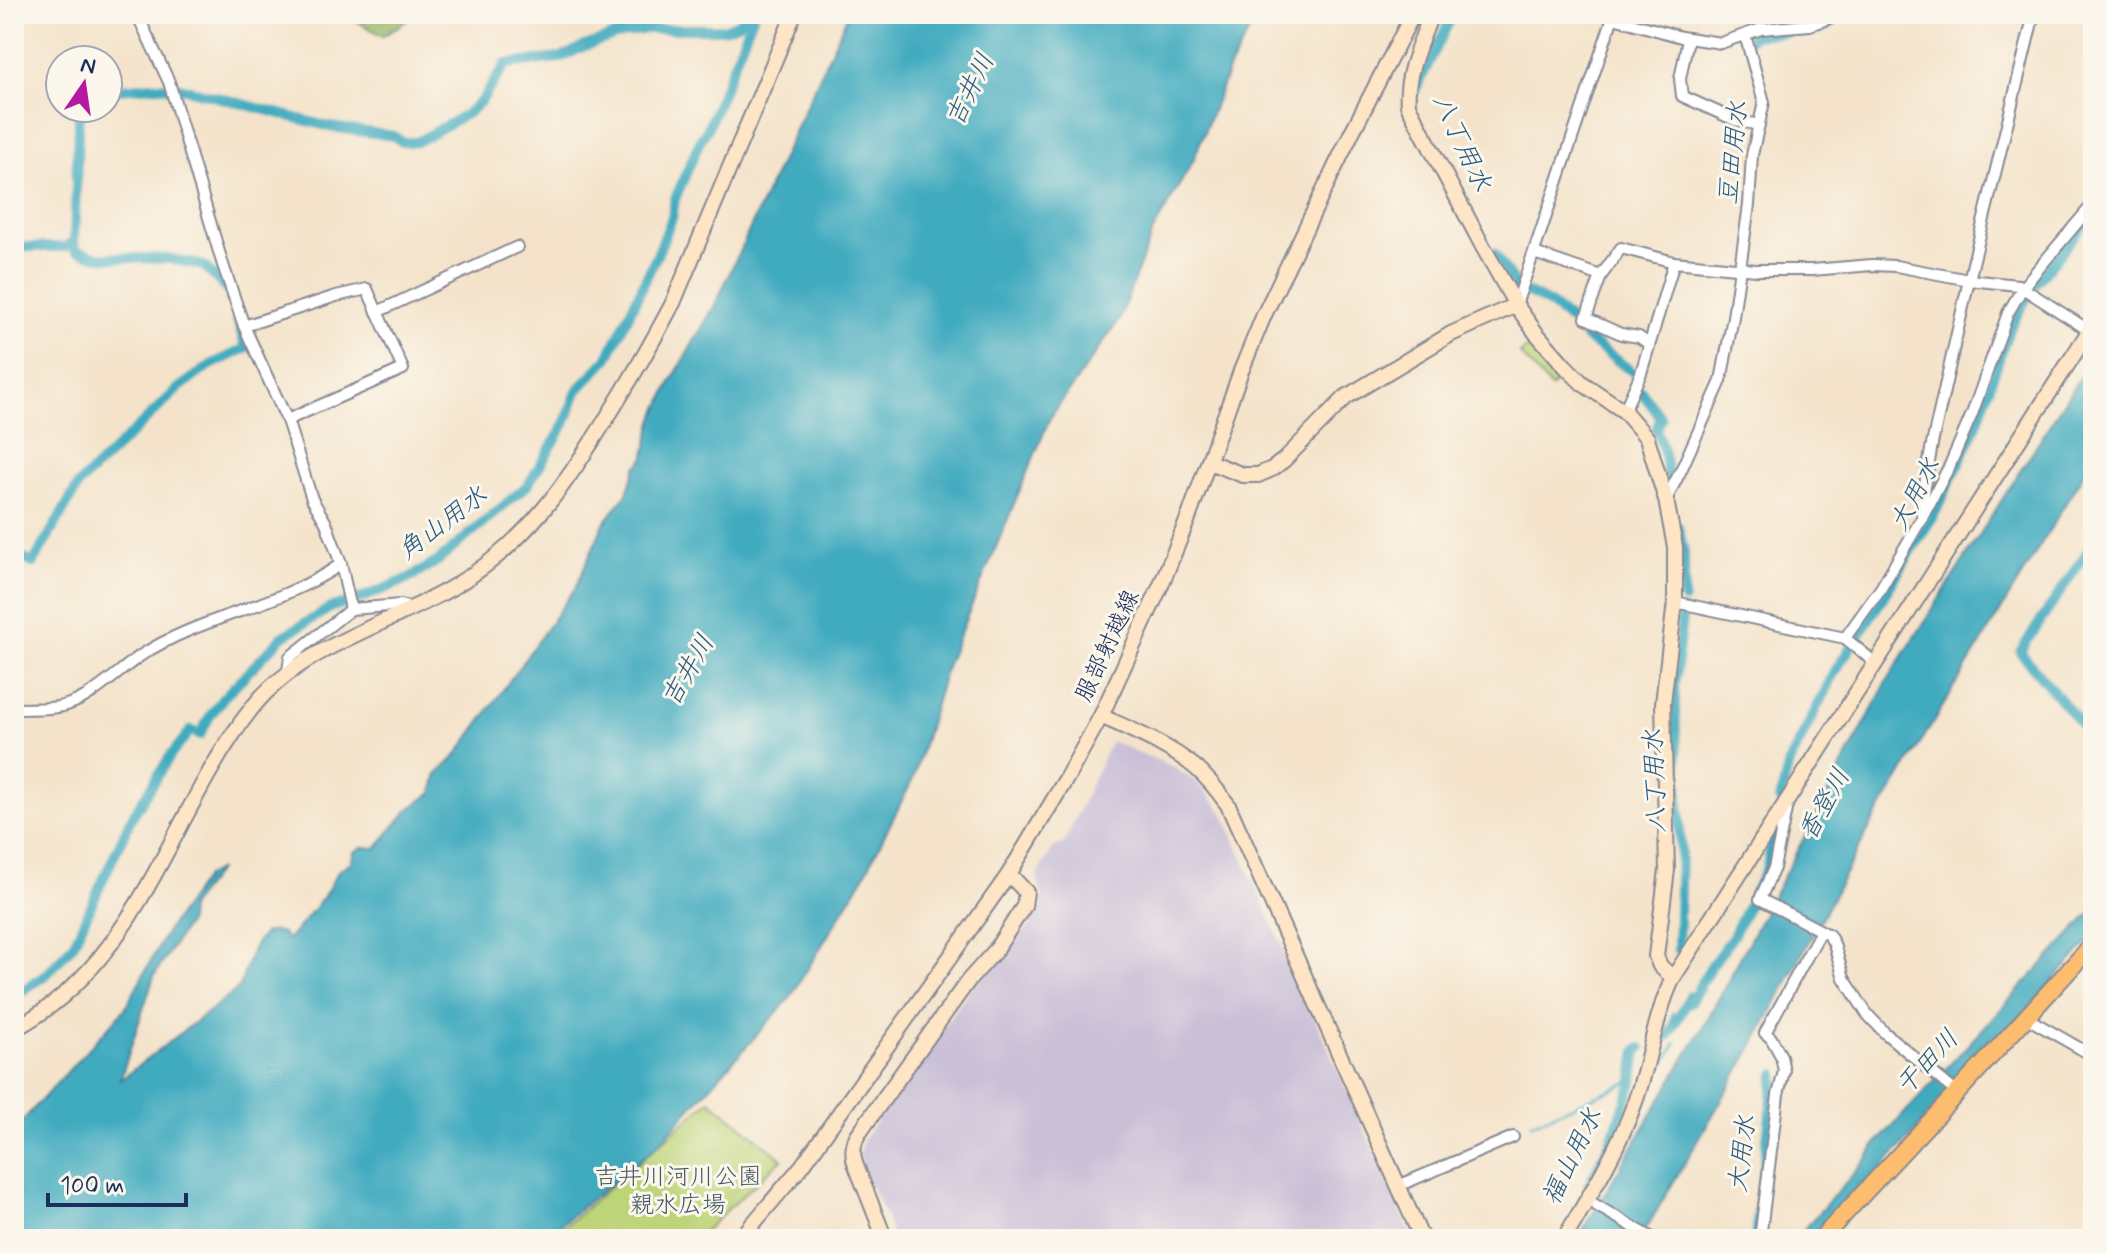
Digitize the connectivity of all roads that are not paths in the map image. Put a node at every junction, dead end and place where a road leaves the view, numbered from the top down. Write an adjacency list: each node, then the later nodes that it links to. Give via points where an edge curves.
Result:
1 (137, 14): 21 (street, via 169,82)
2 (794, 14): 31 (street, via 673,303 578,465 528,528 491,563)
3 (1413, 14): 26 (street, 服部射越線, via 1264,315)
4 (1431, 14): 19 (street, via 1410,75 1408,105)
5 (1841, 14): 8 (street, via 1810,25)
6 (2034, 14): 17 (street)
7 (1614, 16): 9 (street); 13 (street)
8 (1745, 35): 9 (street, via 1721,43); 10 (street, via 1764,102)
9 (1688, 39): 10 (street, via 1682,96)
10 (1759, 125): 15 (street)
11 (2093, 204): 18 (street)
12 (517, 247): 20 (street)
13 (1534, 253): 16 (street); 19 (street)
14 (1674, 262): 15 (street); 16 (street, via 1621,248); 23 (street)
15 (1741, 269): 17 (street, via 1896,266); 27 (street, via 1721,381)
16 (1601, 276): 23 (street, via 1586,318)
17 (1969, 280): 18 (street); 28 (street, via 1932,444)
18 (2027, 290): 22 (street); 28 (street, via 2008,313 1972,414)
19 (1516, 305): 24 (street, via 1573,375); 26 (street, via 1451,334 1346,397 1272,469 1243,475)
20 (377, 312): 21 (street, via 367,289); 25 (street, via 403,369)
21 (244, 326): 25 (street)
22 (2092, 329): 34 (street)
23 (1649, 344): 24 (street)
24 (1624, 411): 27 (street, via 1647,438)
25 (287, 420): 29 (street, via 312,499)
26 (1209, 462): 37 (street, 服部射越線)
27 (1666, 500): 30 (street, via 1675,547)
28 (1922, 518): 33 (street)
29 (341, 564): 32 (street); 36 (street, via 319,579 164,642 81,700 63,707)
30 (1675, 602): 33 (street); 42 (street, via 1663,703 1667,870 1656,956)
31 (414, 608): 32 (street); 35 (street)
32 (351, 609): 35 (street, via 290,657)
33 (1850, 643): 34 (street)
34 (1874, 662): 38 (street)
35 (288, 671): 44 (street, via 238,729 111,945 59,1001)
36 (14, 709)
37 (1101, 716): 39 (street, 服部射越線); 48 (street, via 1172,751 1196,768 1228,805)
38 (1788, 799): 40 (street, via 1774,868 1760,899); 42 (street)
39 (1009, 874): 51 (street, 服部射越線, via 802,1166); 52 (street, via 1026,892 1024,906 857,1136 855,1163)
40 (1820, 930): 46 (street, via 1829,935 1844,978 1867,1014); 55 (street, via 1765,1033 1781,1056 1784,1071)
41 (2093, 944): 43 (main road)
42 (1673, 978): 49 (street, via 1635,1102)
43 (2027, 1018): 45 (street); 46 (main road)
44 (14, 1029)
45 (2093, 1056)
46 (1956, 1092): 56 (main road)
47 (1513, 1137): 48 (street)
48 (1398, 1186): 53 (street)
49 (1590, 1202): 50 (street); 54 (street)
50 (1651, 1237)
51 (740, 1239)
52 (885, 1239)
53 (1422, 1239)
54 (1564, 1239)
55 (1760, 1239)
56 (1821, 1239)

